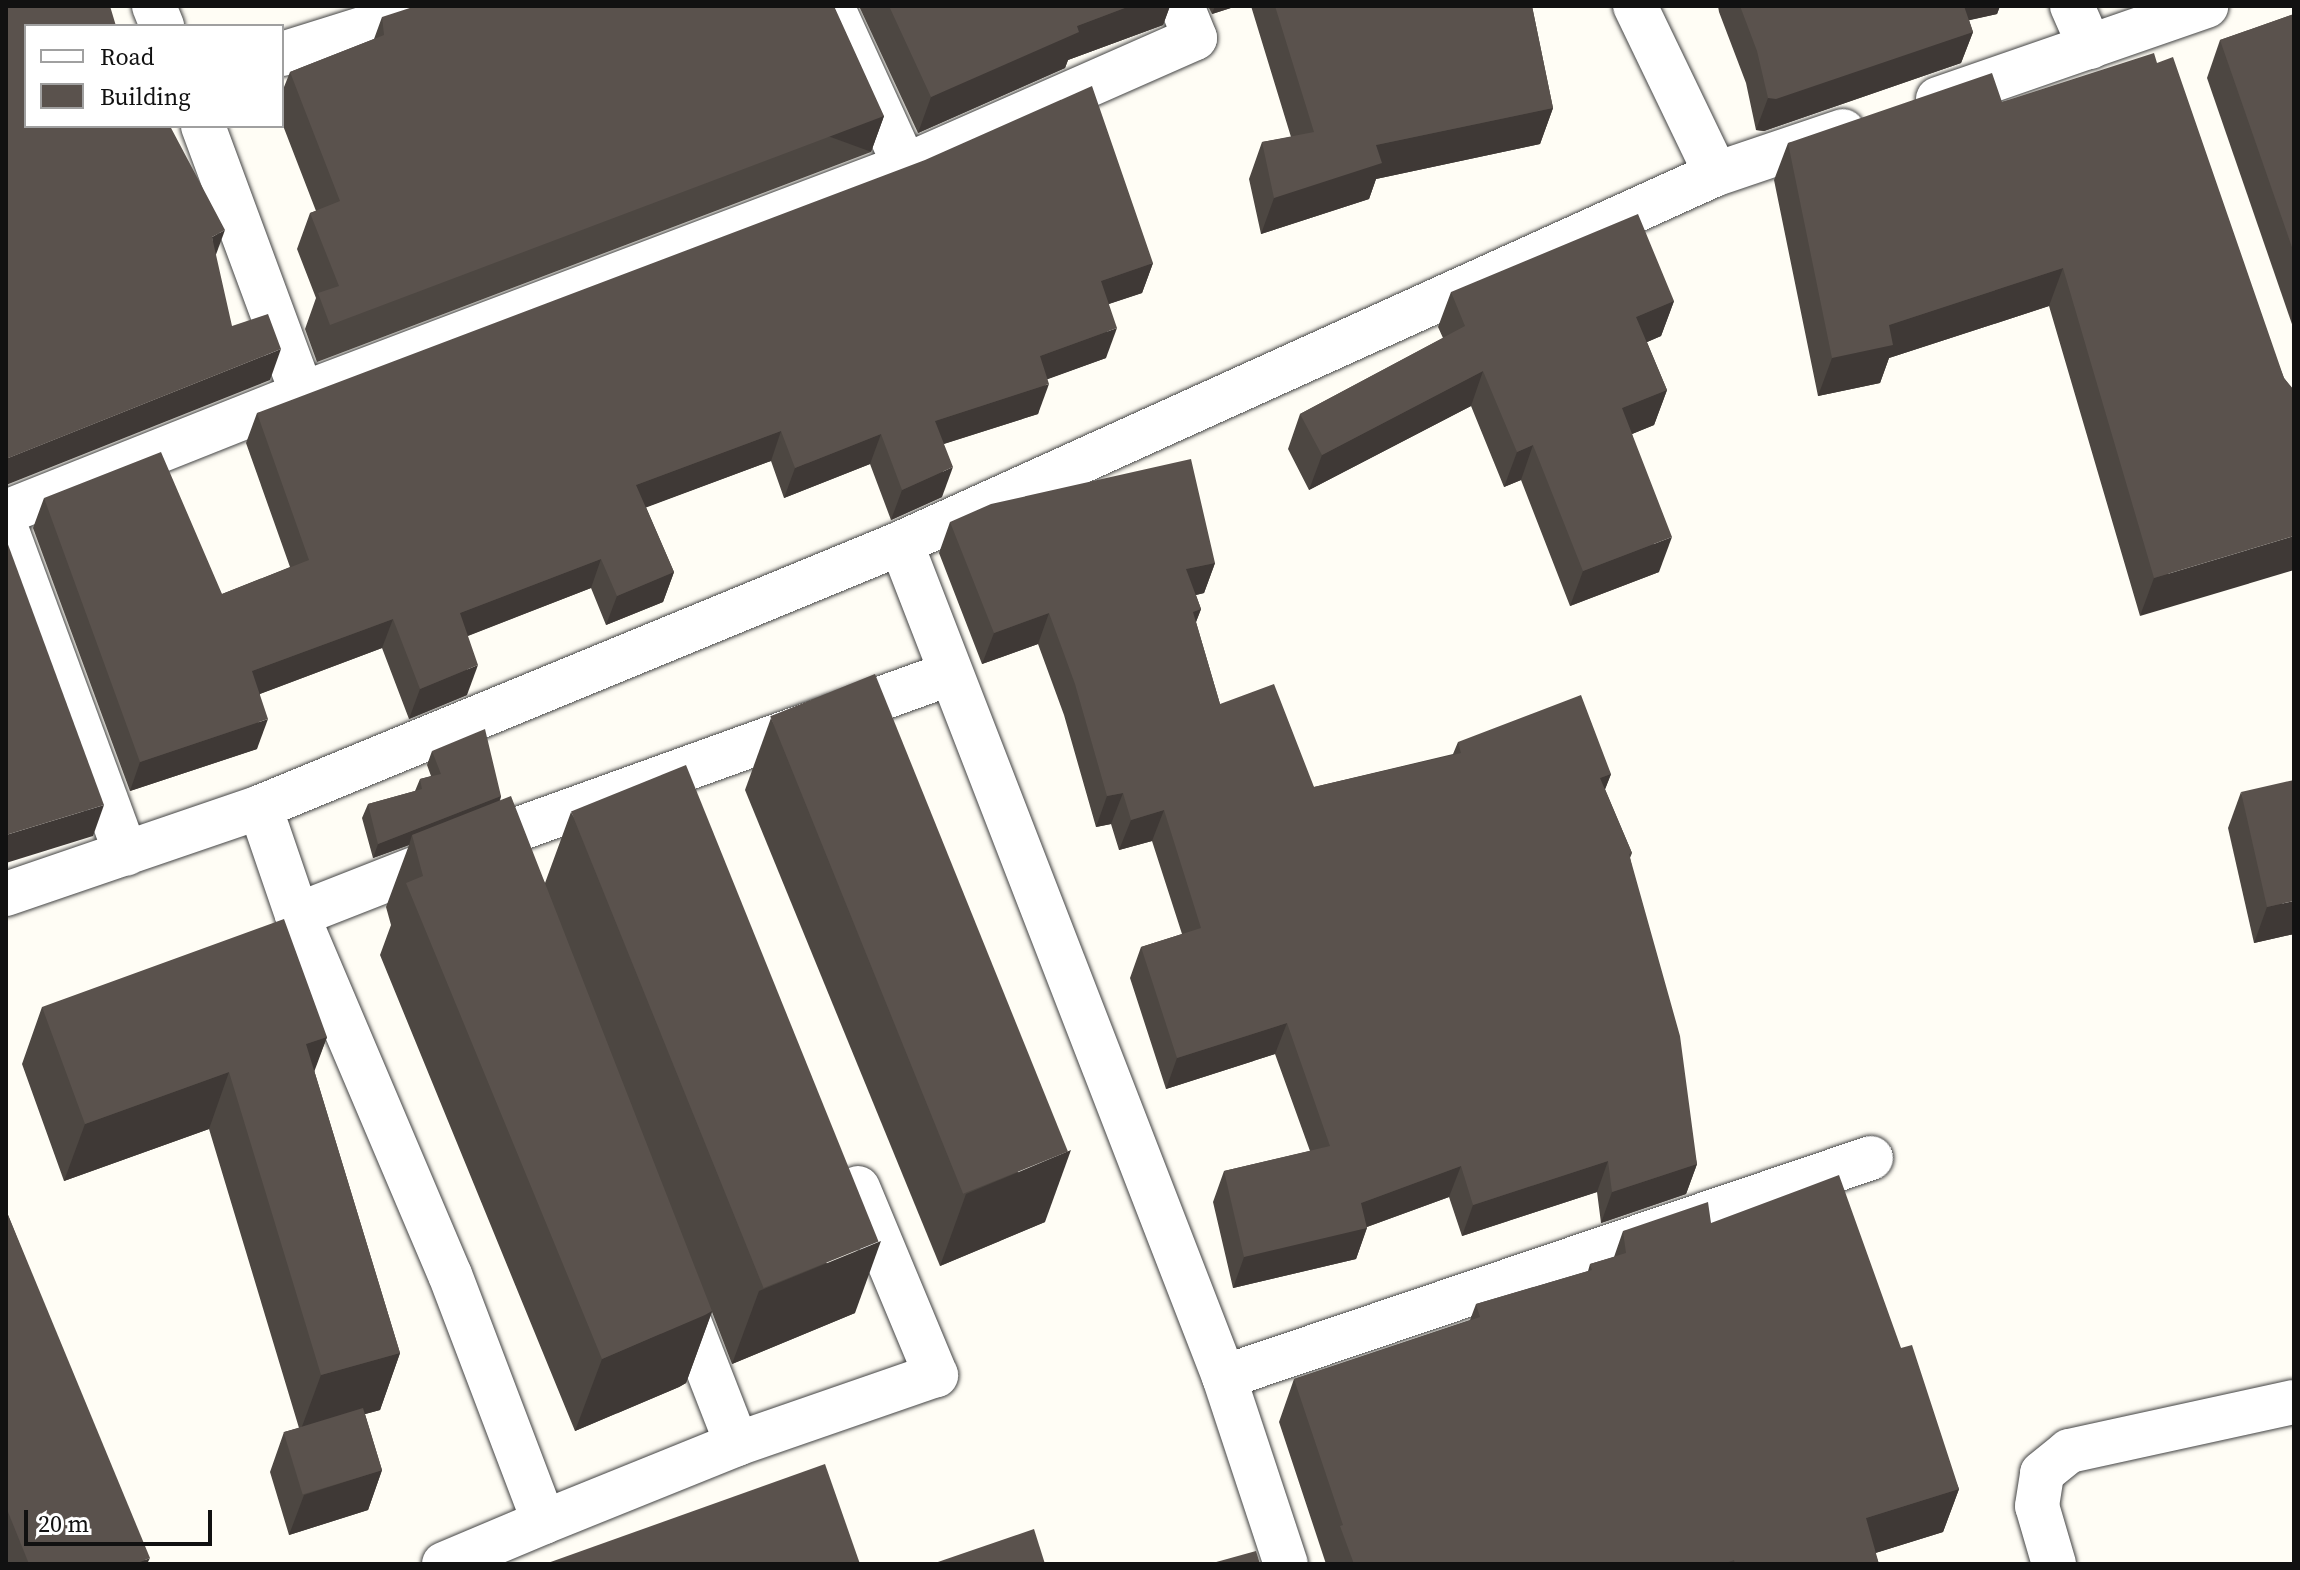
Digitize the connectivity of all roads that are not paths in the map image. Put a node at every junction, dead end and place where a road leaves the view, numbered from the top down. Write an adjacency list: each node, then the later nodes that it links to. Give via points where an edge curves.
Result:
1 (435, 6): 9 (street)
2 (832, 6): 12 (street)
3 (1182, 6): 12 (street, via 1195,38)
4 (1635, 6): 13 (street)
5 (2072, 6): 8 (street)
6 (2206, 6): 7 (street)
7 (2161, 22): 8 (street); 10 (street)
8 (2090, 47): 13 (street)
9 (284, 53)
10 (2176, 67)
11 (204, 128): 14 (street)
12 (905, 166): 14 (street)
13 (1716, 174): 17 (street)
14 (302, 394): 15 (street)
15 (6, 512)
16 (6, 528): 23 (street)
17 (901, 543): 18 (street); 20 (street)
18 (950, 674): 19 (street); 30 (street)
19 (669, 775): 21 (street); 22 (street)
20 (260, 807): 23 (street); 26 (street)
21 (689, 816)
22 (499, 836): 24 (street); 26 (street)
23 (126, 854): 25 (street)
24 (517, 881)
25 (6, 894)
26 (297, 915): 33 (street, via 450,1275)
27 (844, 1154): 32 (street, via 936,1375)
28 (1871, 1158): 30 (street)
29 (662, 1251): 32 (street)
30 (1224, 1377): 35 (street)
31 (2294, 1402): 36 (street, via 2069,1451 2042,1473 2037,1506)
32 (737, 1444): 33 (street)
33 (544, 1522): 34 (street)
34 (444, 1564)
35 (1286, 1564)
36 (2054, 1564)

